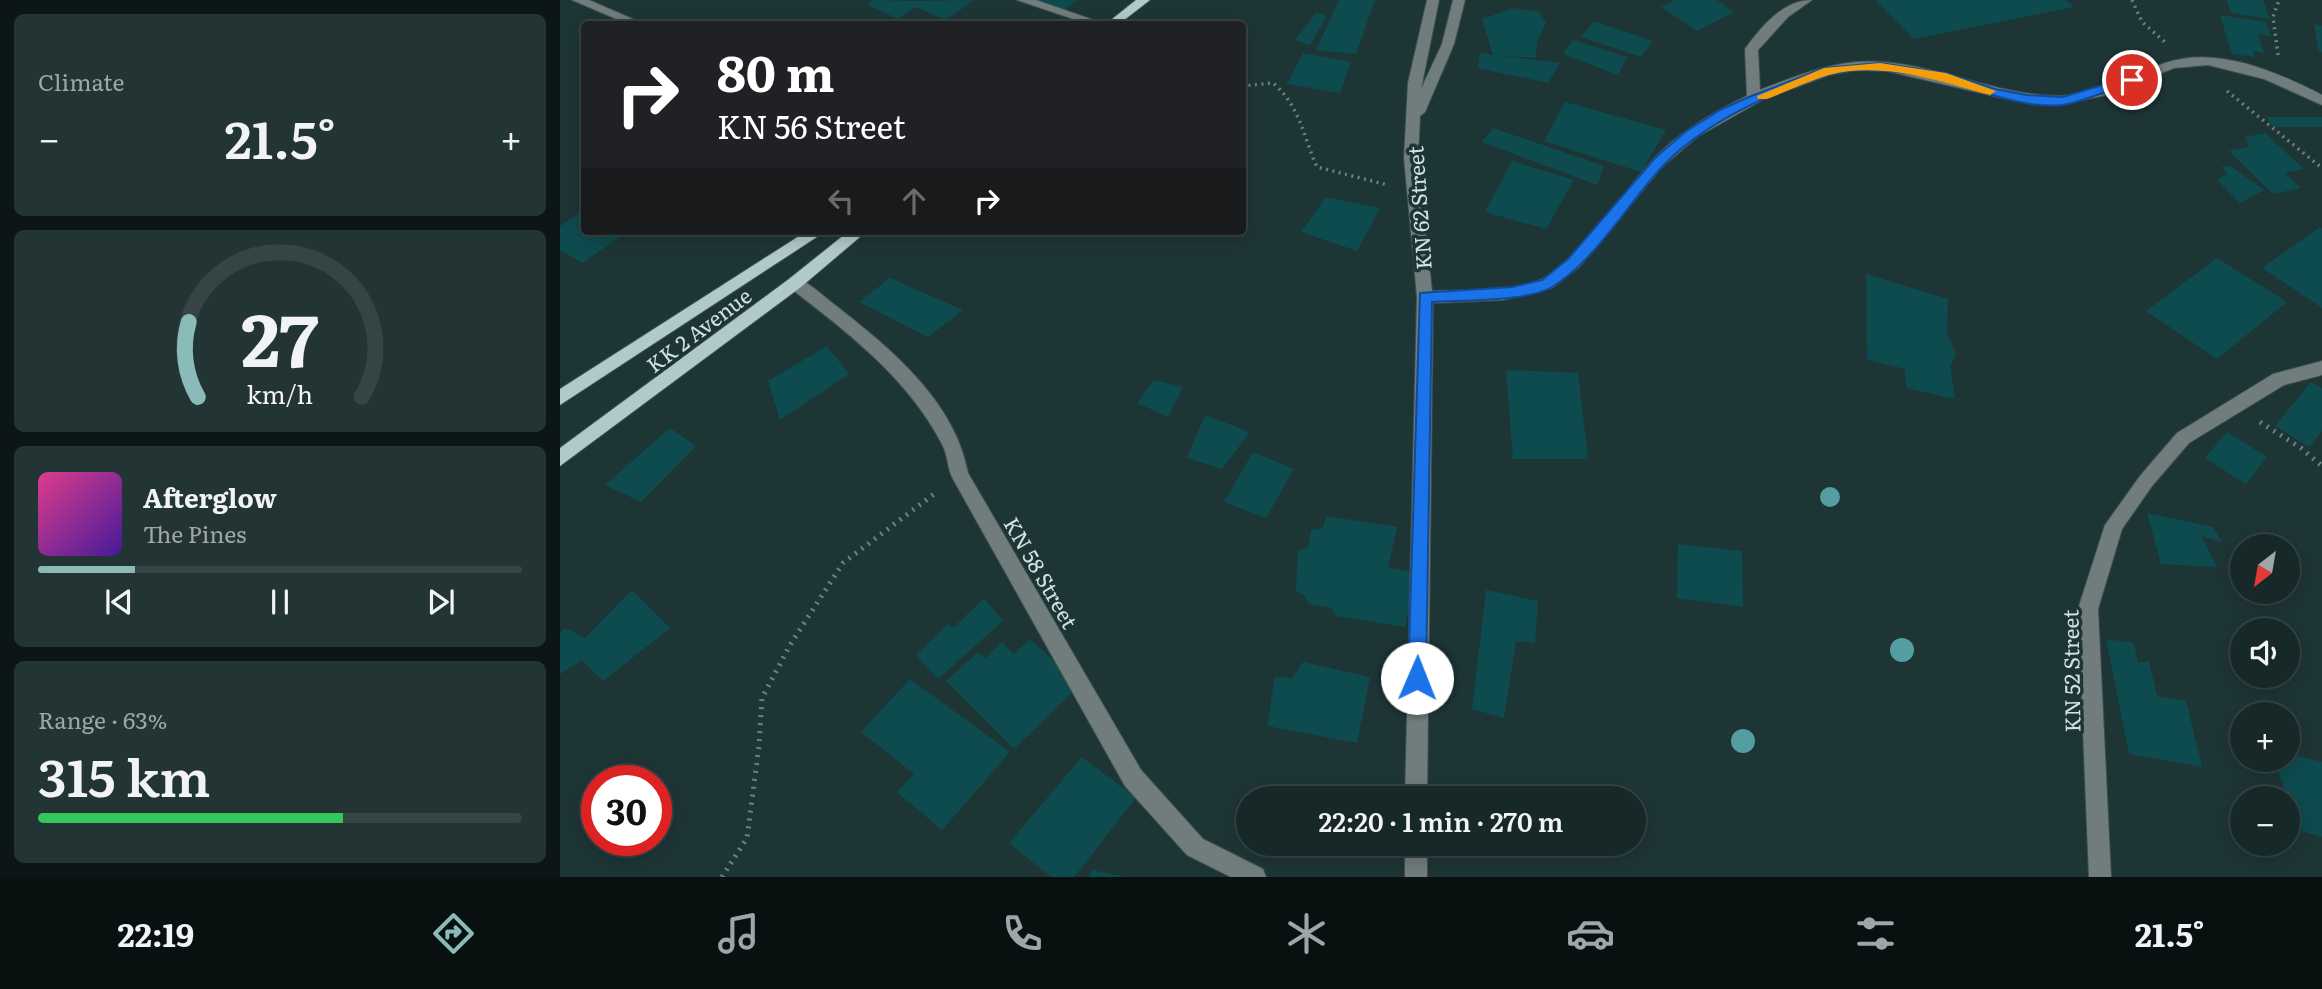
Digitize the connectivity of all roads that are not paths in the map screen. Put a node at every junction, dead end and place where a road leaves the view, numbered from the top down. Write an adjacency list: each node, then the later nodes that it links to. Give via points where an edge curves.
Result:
1 (578, 0): 7 (street)
2 (1023, 0): 8 (street)
3 (1144, 0): 9 (main road)
4 (1433, 0): 12 (street, KN 62 Street, via 1415,83)
5 (1460, 0): 12 (street, KN 62 Street, via 1448,44)
6 (1807, 0): 10 (street, via 1784,14 1751,50)
7 (630, 21)
8 (1090, 21)
9 (1116, 21)
10 (1754, 99): 11 (street, via 1828,71 1880,66 1946,77 2027,99 2063,101 2190,60 2266,75); 16 (street, via 1679,144 1573,263 1546,284 1512,292)
11 (2322, 101)
12 (1414, 121): 16 (street, KN 62 Street, via 1411,158)
13 (812, 235): 18 (main road)
14 (854, 235): 15 (main road, KK 2 Avenue)
15 (794, 283): 19 (main road, KK 2 Avenue); 22 (street, KN 58 Street, via 860,334 914,385 952,444 959,474 1133,778 1195,848)
16 (1425, 296): 20 (street, KN 62 Street)
17 (2322, 368): 24 (street, KN 52 Street, via 2279,379 2183,438 2114,525 2088,609)
18 (560, 398)
19 (560, 458)
20 (1416, 786)
21 (1416, 856): 23 (street)
22 (1255, 877)
23 (1416, 877)
24 (2101, 877)

